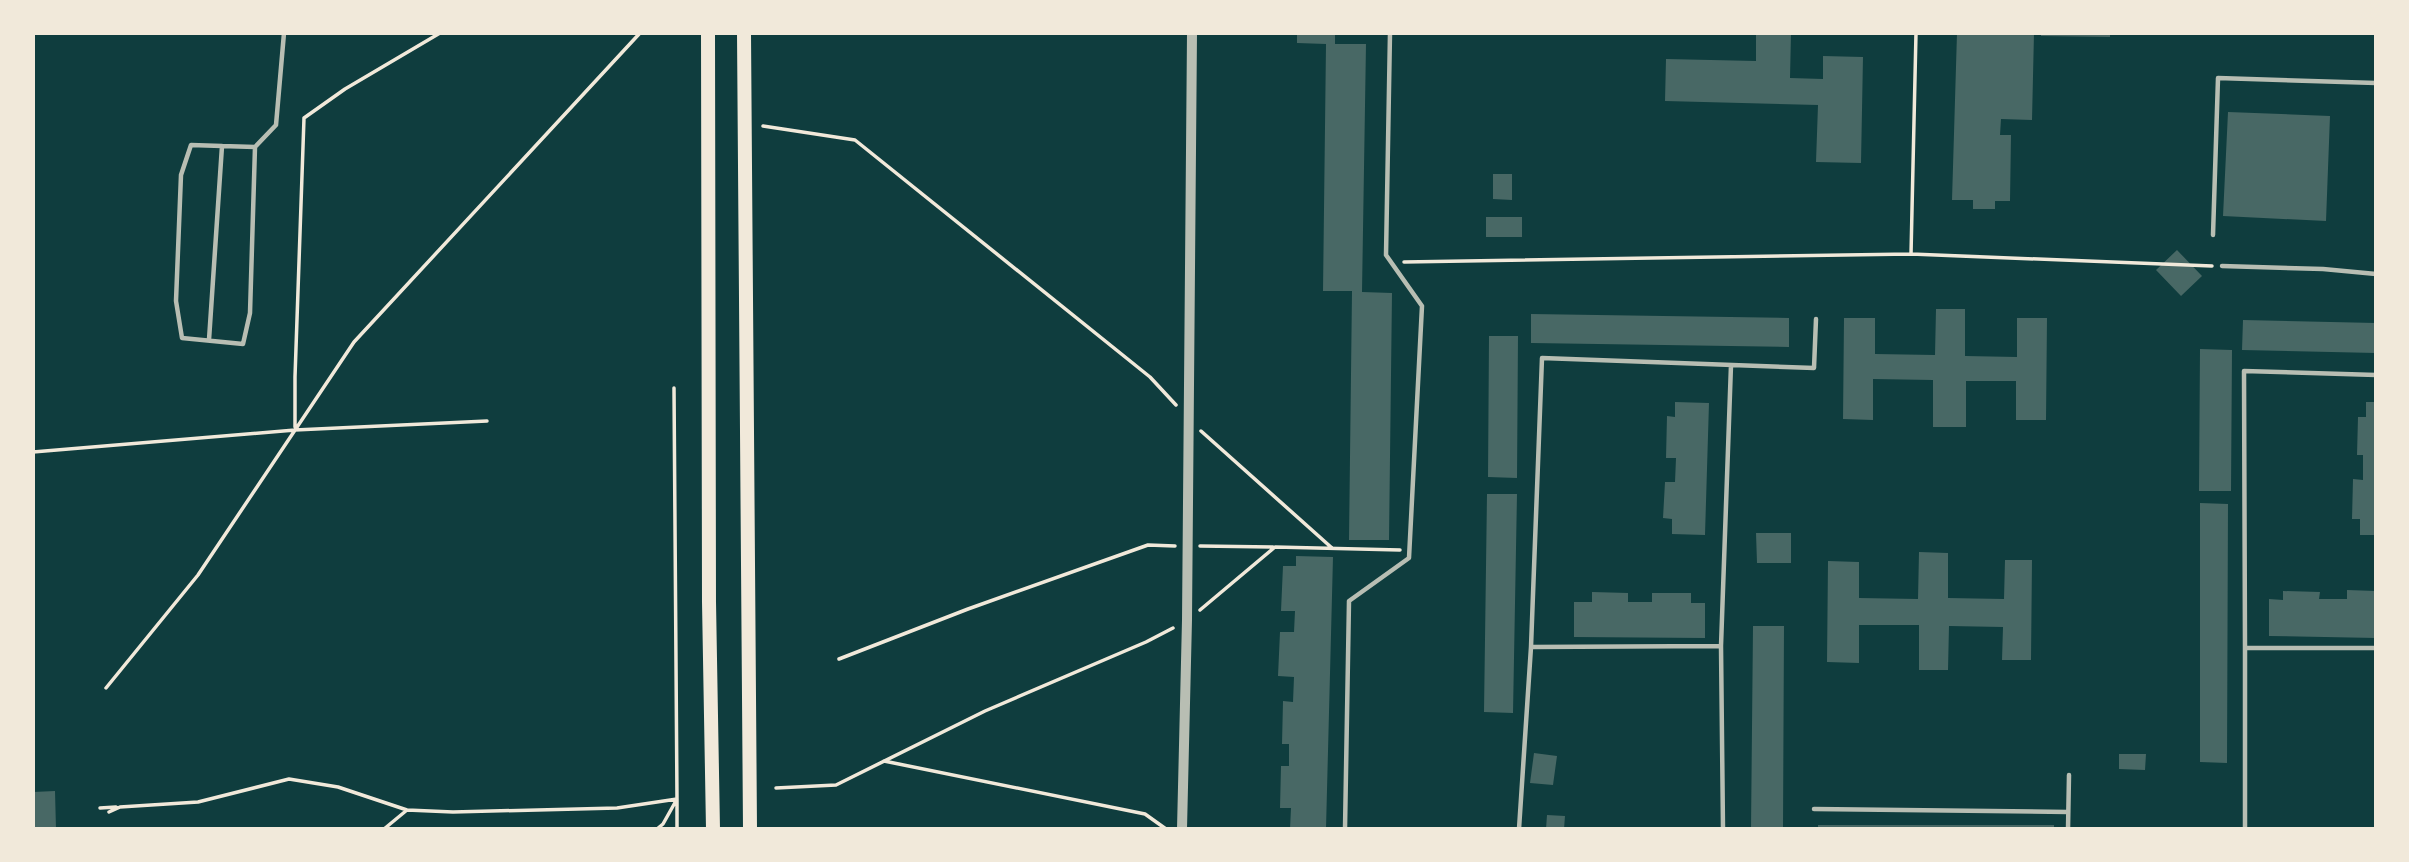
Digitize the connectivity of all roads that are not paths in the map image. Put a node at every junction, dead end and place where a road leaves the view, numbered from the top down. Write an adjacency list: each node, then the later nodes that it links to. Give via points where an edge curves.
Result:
1 (284, 33): 8 (lane, via 276,125)
2 (708, 33): 24 (main road)
3 (744, 33): 23 (main road)
4 (1192, 33): 25 (street)
5 (1390, 33): 26 (lane, via 1386,254 1422,306 1409,558 1349,601)
6 (2376, 83): 9 (lane, via 2218,78)
7 (222, 146): 8 (lane); 13 (lane); 13 (lane, via 191,145 181,175 176,301 181,338)
8 (255, 147): 13 (lane, via 250,313 243,344)
9 (2213, 235)
10 (2222, 266): 11 (lane)
11 (2376, 274)
12 (1816, 319): 14 (lane, via 1814,368)
13 (209, 340)
14 (1731, 365): 16 (lane); 17 (lane, via 1542,358)
15 (2376, 375): 18 (lane, via 2245,371)
16 (1721, 646): 17 (lane); 28 (lane)
17 (1531, 647): 27 (lane)
18 (2245, 648): 19 (lane); 30 (lane)
19 (2376, 648)
20 (2069, 775): 22 (lane)
21 (1814, 809): 22 (lane)
22 (2068, 812): 29 (lane)
23 (751, 827)
24 (713, 829)
25 (1182, 829)
26 (1345, 829)
27 (1519, 829)
28 (1723, 829)
29 (2068, 829)
30 (2245, 829)

